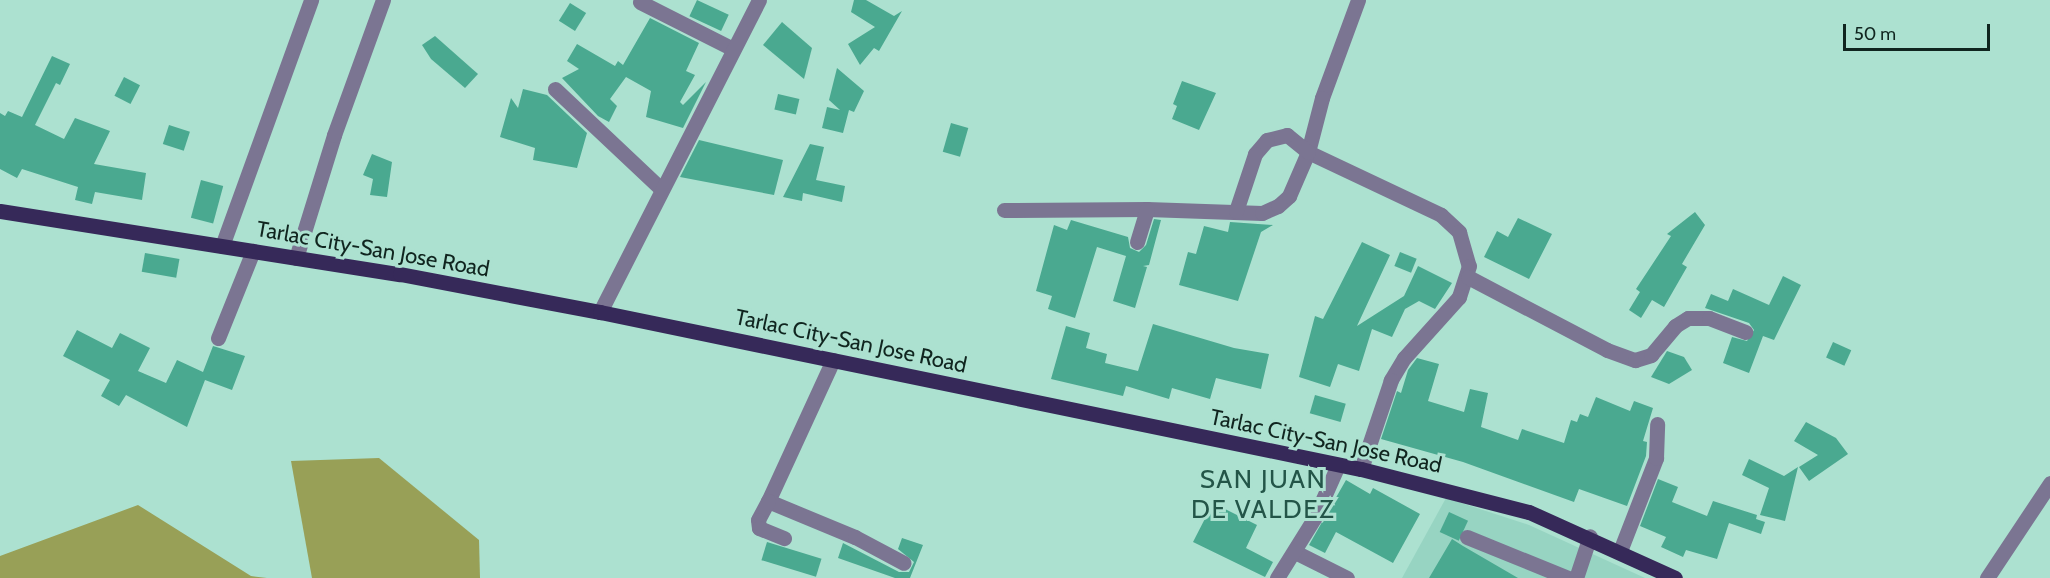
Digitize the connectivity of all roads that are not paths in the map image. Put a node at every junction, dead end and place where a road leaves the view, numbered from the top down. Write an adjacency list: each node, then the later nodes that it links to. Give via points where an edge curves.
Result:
1 (311, 0): 15 (street)
2 (383, 0): 17 (street, via 334,135)
3 (759, 0): 6 (street)
4 (1358, 0): 8 (street, via 1322,98)
5 (640, 2): 6 (street)
6 (733, 49): 9 (street)
7 (555, 89): 9 (street)
8 (1308, 153): 13 (street, via 1292,190 1278,206 1262,213); 13 (street, via 1287,135 1267,140 1255,154); 18 (street, via 1396,192 1451,223 1465,244)
9 (661, 189): 19 (street)
10 (1147, 208): 11 (street); 13 (street); 14 (street)
11 (1004, 210)
12 (0, 211): 15 (main road, Tarlac City-San Jose Road)
13 (1236, 211)
14 (1137, 242)
15 (222, 246): 16 (main road, Tarlac City-San Jose Road)
16 (254, 251): 17 (main road, Tarlac City-San Jose Road); 21 (street)
17 (296, 258): 19 (main road, Tarlac City-San Jose Road)
18 (1468, 277): 20 (street, via 1607,350 1635,360 1651,355 1688,318 1709,318); 25 (street, via 1451,308 1395,373)
19 (600, 312): 22 (main road, Tarlac City-San Jose Road)
20 (1745, 332)
21 (218, 338)
22 (833, 360): 24 (main road, Tarlac City-San Jose Road); 27 (street)
23 (1657, 424): 31 (street, via 1656,458)
24 (1338, 465): 25 (main road, Tarlac City-San Jose Road); 32 (street)
25 (1361, 469): 28 (main road, Tarlac City-San Jose Road, via 1511,506)
26 (2050, 483): 39 (street)
27 (768, 501): 30 (street, via 758,520 759,528); 33 (street, via 855,537)
28 (1590, 536): 31 (main road, Tarlac City-San Jose Road); 37 (street)
29 (1467, 537): 36 (street)
30 (784, 538)
31 (1620, 551): 38 (main road, Tarlac City-San Jose Road)
32 (1295, 552): 34 (street); 35 (street)
33 (904, 563)
34 (1277, 578)
35 (1347, 578)
36 (1568, 578)
37 (1576, 578)
38 (1675, 578)
39 (1987, 578)

